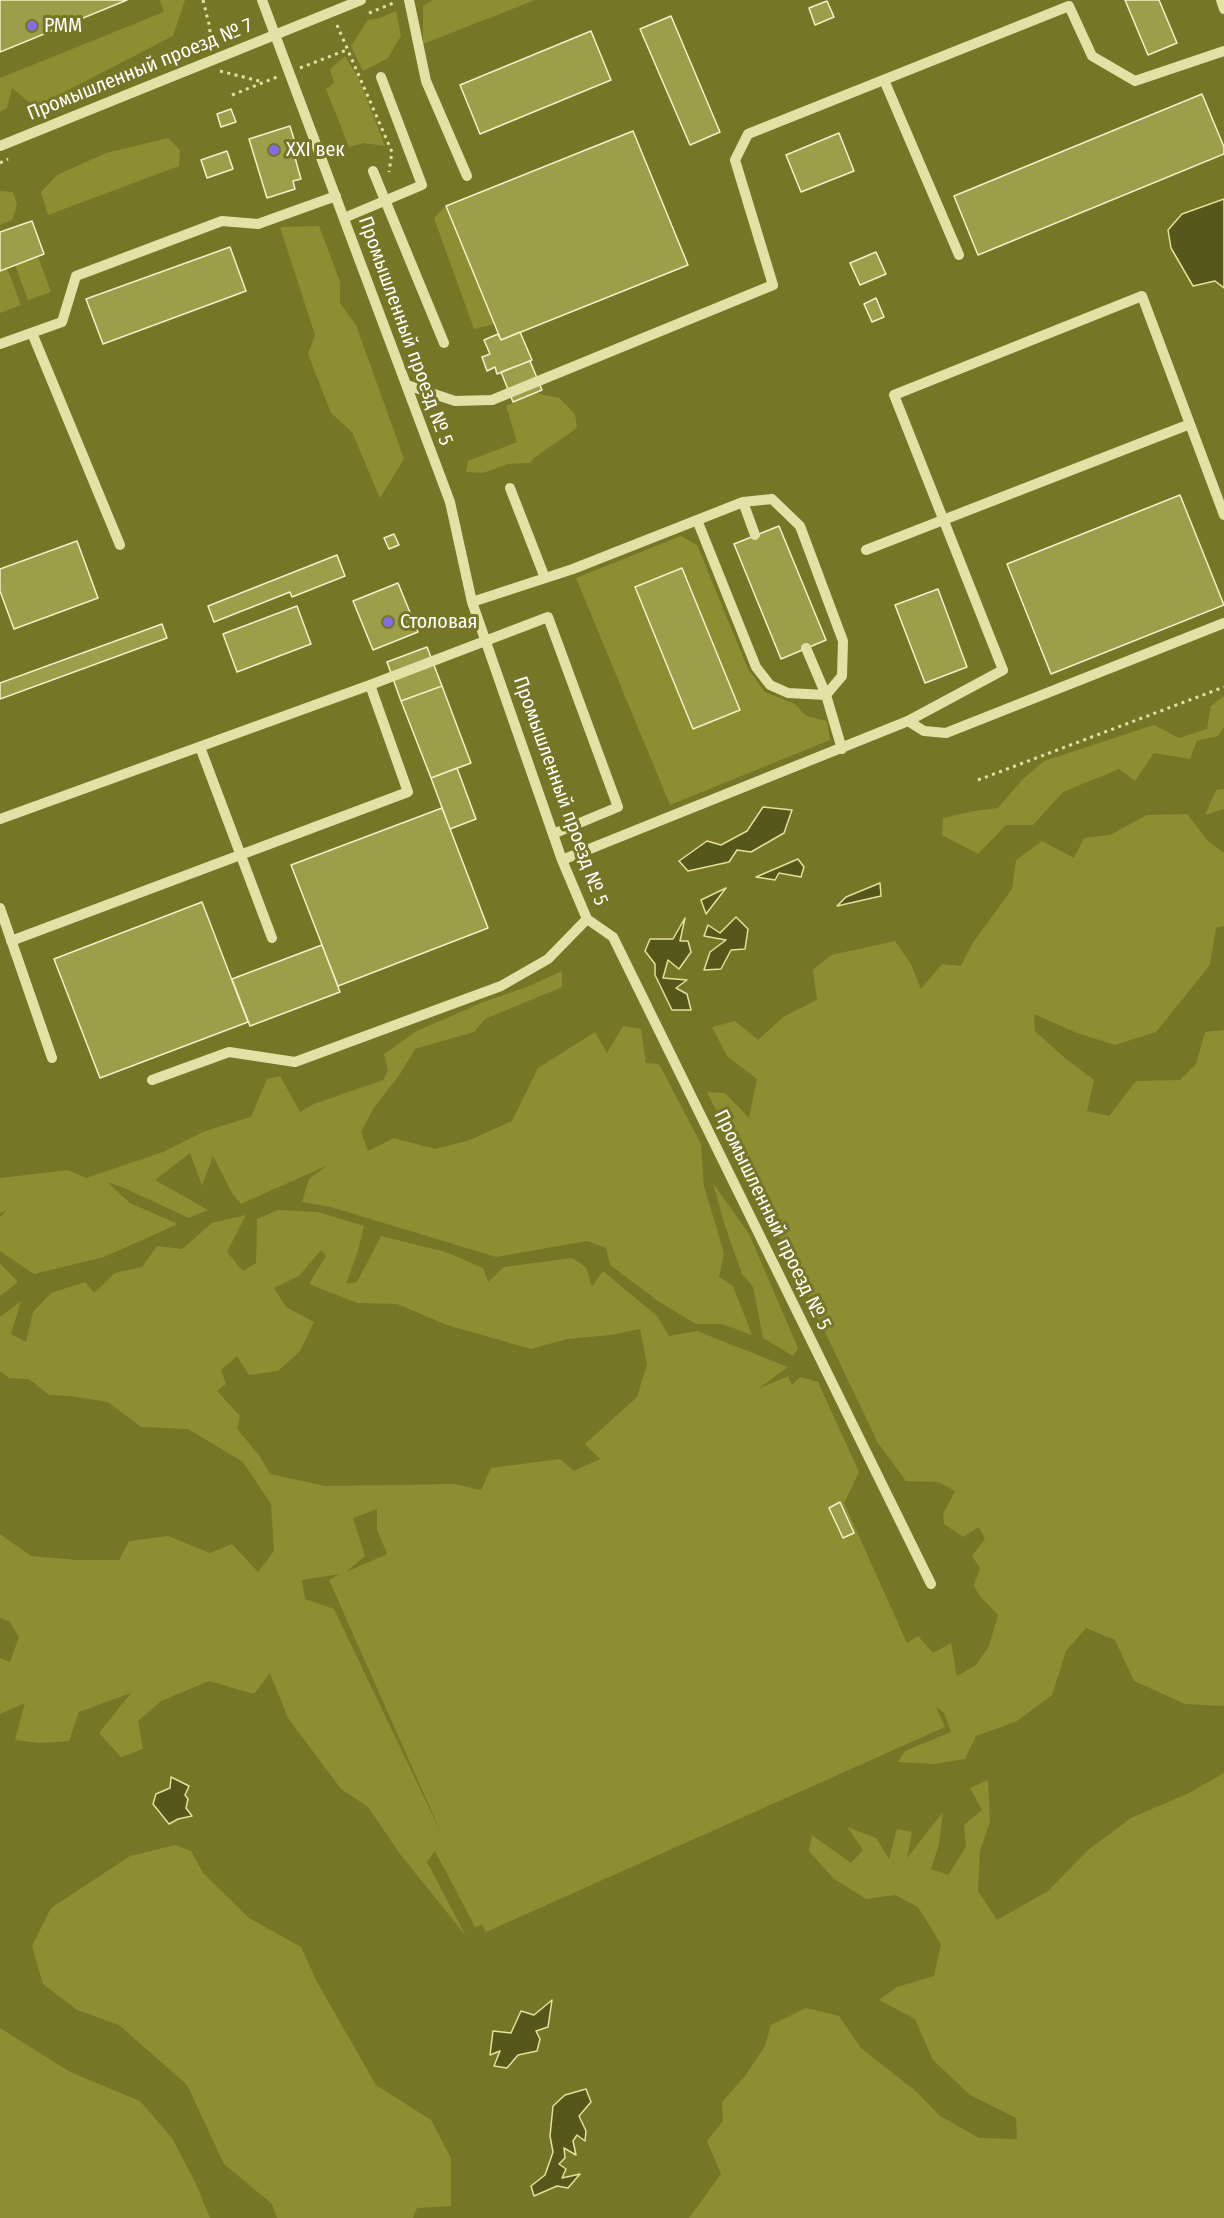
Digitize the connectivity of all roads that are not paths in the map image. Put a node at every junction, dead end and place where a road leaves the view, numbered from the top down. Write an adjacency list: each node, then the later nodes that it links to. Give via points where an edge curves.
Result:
1 (262, 0): 6 (street, Промышленный проезд № 5)
2 (361, 0): 6 (street, Промышленный проезд № 7)
3 (409, 0): 12 (street, via 426,81)
4 (1221, 0): 5 (street)
5 (1224, 9)
6 (276, 34): 10 (street, Промышленный проезд № 7); 13 (street, Промышленный проезд № 5)
7 (1224, 51): 9 (street, via 1135,81 1092,56 1069,6)
8 (381, 77): 14 (street, via 422,185)
9 (884, 80): 16 (street); 20 (street, via 748,134 735,160 773,285 492,400 455,401)
10 (0, 146)
11 (373, 171): 14 (street)
12 (467, 176)
13 (336, 196): 15 (street, Промышленный проезд № 5); 17 (street, via 258,224 222,221 76,276 62,322)
14 (385, 200): 15 (street); 18 (street)
15 (344, 218): 20 (street, Промышленный проезд № 5)
16 (959, 255)
17 (32, 333): 19 (street); 28 (street)
18 (444, 343)
19 (0, 344)
20 (406, 386): 31 (street, Промышленный проезд № 5, via 450,502)
21 (1190, 424): 24 (street); 26 (street); 26 (street, via 1142,296 894,395)
22 (510, 488): 30 (street)
23 (743, 502): 25 (street); 27 (street); 36 (street, via 772,500 800,526 843,641 842,676)
24 (1224, 515)
25 (697, 520): 30 (street); 36 (street, via 756,667 770,685 788,693)
26 (944, 520): 29 (street); 37 (street, via 1003,670)
27 (755, 535)
28 (120, 545)
29 (866, 550)
30 (545, 578): 31 (street)
31 (472, 602): 33 (street, Промышленный проезд № 5)
32 (1224, 623): 37 (street, via 946,733 924,731)
33 (486, 640): 35 (street); 41 (street, Промышленный проезд № 5); 41 (street, via 548,617 618,807)
34 (806, 648): 36 (street)
35 (370, 685): 38 (street); 42 (street, via 408,792)
36 (826, 694): 39 (street)
37 (908, 721): 39 (street)
38 (200, 747): 40 (street); 42 (street)
39 (842, 749): 43 (street)
40 (0, 819)
41 (553, 834): 43 (street, Промышленный проезд № 5)
42 (240, 855): 46 (street); 47 (street)
43 (562, 860): 45 (street, Промышленный проезд № 5)
44 (0, 908): 47 (street)
45 (587, 919): 49 (street, via 548,959 501,986 295,1062 229,1052); 50 (street, Промышленный проезд № 5, via 613,937)
46 (272, 938)
47 (11, 941): 48 (street)
48 (52, 1058)
49 (152, 1080)
50 (931, 1584)

